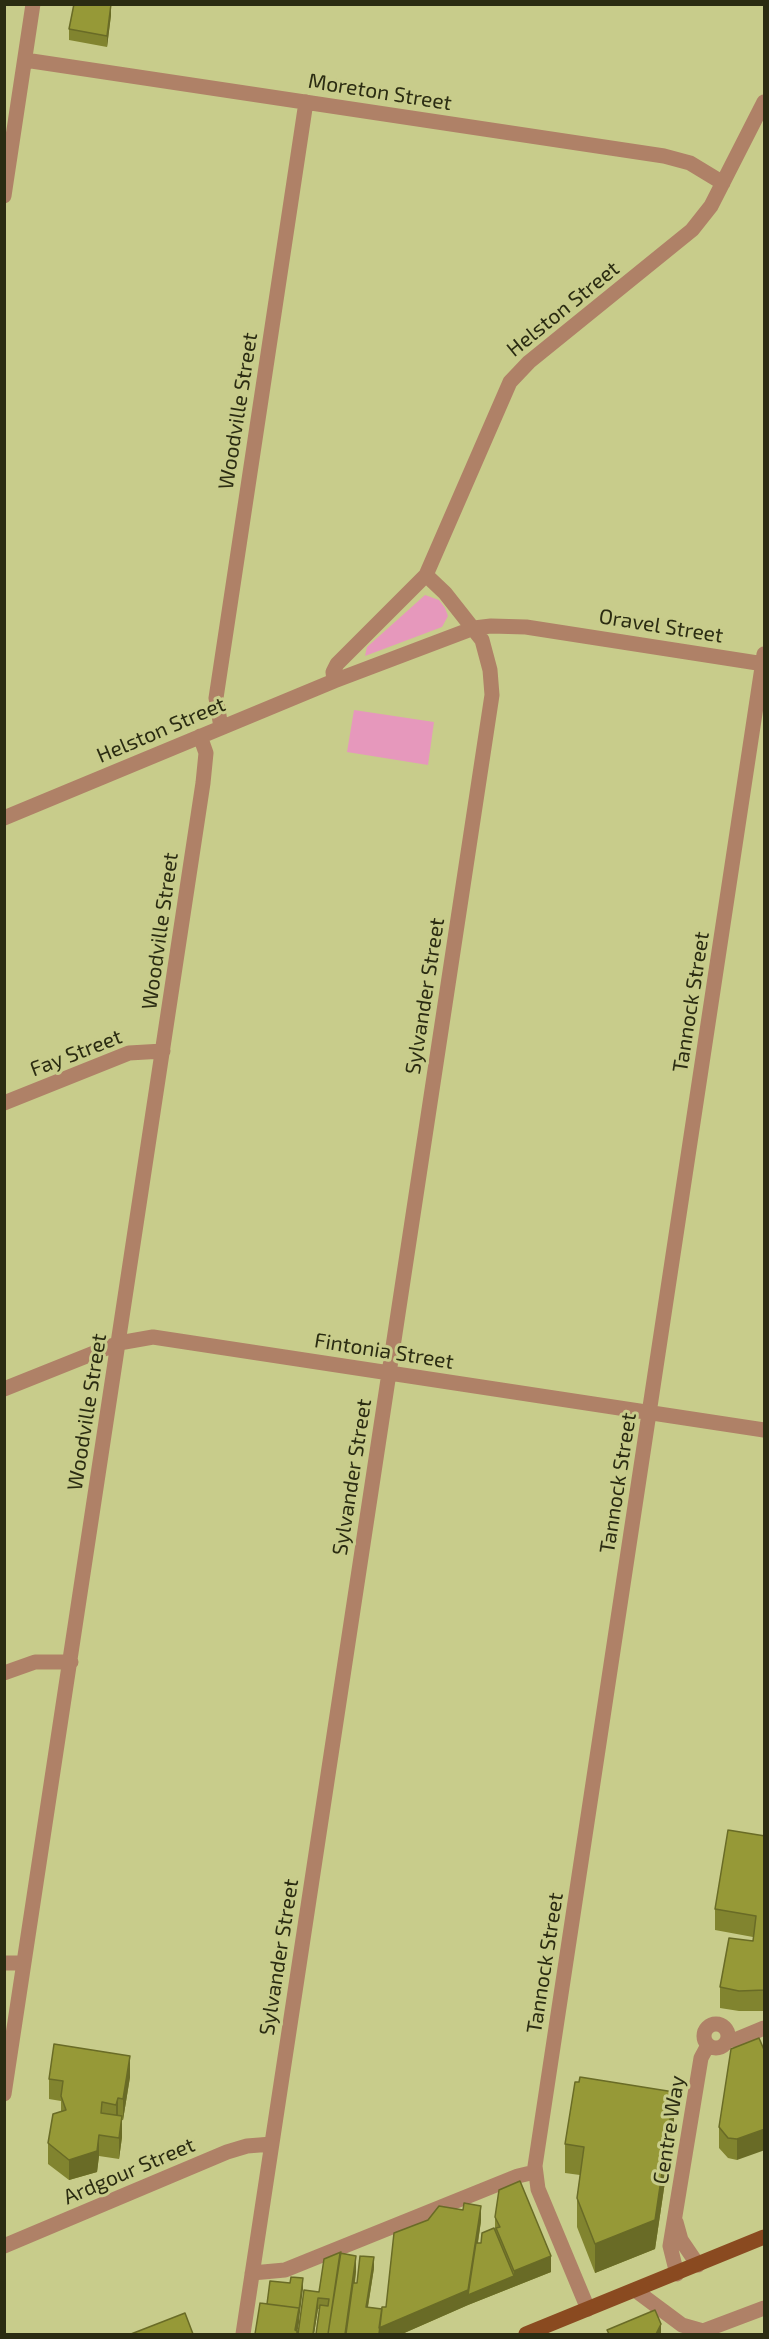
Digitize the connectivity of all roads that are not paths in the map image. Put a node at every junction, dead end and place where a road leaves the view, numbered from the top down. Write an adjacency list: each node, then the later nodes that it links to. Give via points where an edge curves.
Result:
1 (33, 4): 2 (street)
2 (25, 60): 3 (street, Moreton Street); 6 (street)
3 (306, 102): 5 (street, Moreton Street, via 664,156 690,163); 12 (street, Woodville Street, via 216,698)
4 (765, 102): 5 (street, Helston Street)
5 (723, 183): 7 (street, Helston Street, via 692,230 529,362 510,382)
6 (4, 196)
7 (426, 576): 8 (street, Sylvander Street, via 433,579); 11 (street, Helston Street, via 337,664)
8 (474, 628): 9 (street, Helston Street); 11 (street, Helston Street); 18 (street, Sylvander Street, via 487,653 492,695)
9 (550, 630): 10 (street, Oravel Street)
10 (764, 660): 20 (street, Tannock Street)
11 (334, 681): 12 (street, Helston Street)
12 (222, 727): 13 (street, Helston Street)
13 (200, 736): 14 (street, Helston Street); 15 (street, Woodville Street, via 206,753 205,766)
14 (4, 818)
15 (163, 1051): 16 (street, Fay Street, via 129,1053); 17 (street, Woodville Street)
16 (4, 1103)
17 (119, 1343): 18 (street, Fintonia Street, via 153,1336); 19 (street, Fintonia Street); 22 (street, Woodville Street)
18 (389, 1373): 20 (street, Fintonia Street); 30 (street, Sylvander Street)
19 (4, 1389)
20 (650, 1412): 21 (street, Fintonia Street); 31 (street, Tannock Street)
21 (765, 1430)
22 (71, 1662): 23 (street, via 35,1662); 25 (street, Woodville Street)
23 (4, 1673)
24 (4, 1963): 25 (street)
25 (24, 1964): 29 (street, Woodville Street)
26 (765, 2028): 27 (street)
27 (728, 2040): 28 (street, via 719,2048); 28 (street, via 726,2029 713,2024 704,2034)
28 (708, 2045): 32 (street, Centre Way, via 701,2058)
29 (4, 2094)
30 (272, 2144): 34 (street, Ardgour Street, via 247,2145 227,2152); 36 (street, Sylvander Street)
31 (535, 2172): 36 (street, via 285,2270); 40 (street, Tannock Street, via 538,2189)
32 (676, 2222): 35 (street, via 681,2240); 37 (street, Centre Way, via 670,2246)
33 (765, 2237): 35 (main road)
34 (4, 2246)
35 (698, 2265): 37 (main road)
36 (252, 2273): 41 (street, Sylvander Street)
37 (677, 2274): 38 (main road)
38 (635, 2290): 39 (street, via 682,2325 703,2331); 40 (main road)
39 (765, 2308)
40 (588, 2309): 42 (main road)
41 (243, 2334)
42 (526, 2334)

